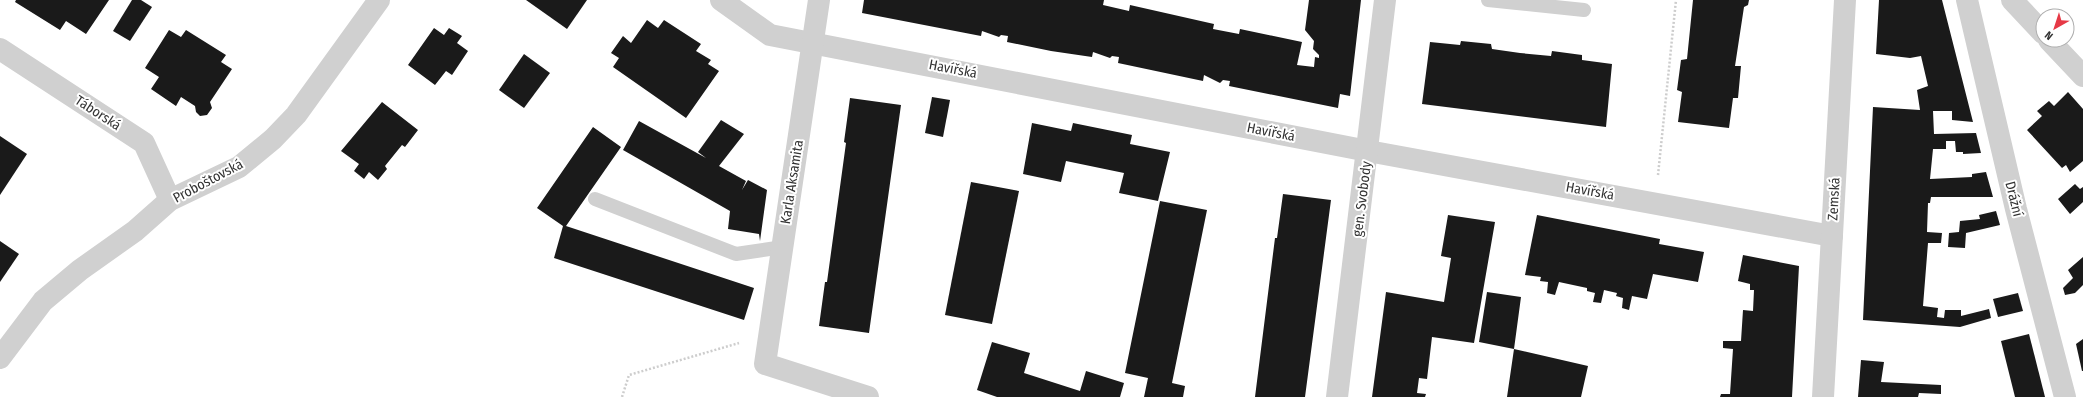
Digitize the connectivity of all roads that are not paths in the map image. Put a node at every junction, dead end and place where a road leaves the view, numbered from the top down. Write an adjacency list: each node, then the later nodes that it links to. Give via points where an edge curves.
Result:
1 (379, 0): 17 (street, Proboštovská, via 296,115 273,139 239,167)
2 (721, 0): 11 (street, Havířská, via 770,35)
3 (819, 0): 11 (street, Karla Aksamita)
4 (1385, 0): 15 (street, gen. Svobody)
5 (1488, 0): 9 (lane)
6 (1845, 0): 18 (street, Zemská)
7 (1967, 0): 24 (street, Drážní, via 2016,209)
8 (2012, 0): 10 (street)
9 (1584, 10)
10 (2035, 24)
11 (814, 42): 15 (street, Havířská); 19 (street, Karla Aksamita)
12 (2057, 48): 14 (street)
13 (0, 49): 17 (street, Táborská, via 144,143)
14 (2083, 76)
15 (1368, 151): 18 (street, Havířská); 22 (street, gen. Svobody)
16 (595, 199): 19 (lane, via 736,254)
17 (170, 200): 20 (street, Proboštovská, via 135,231 80,270 43,301)
18 (1832, 236): 23 (street, Zemská)
19 (782, 247): 21 (street, Karla Aksamita, via 765,364)
20 (0, 358)
21 (868, 397)
22 (1337, 397)
23 (1823, 397)
24 (2065, 397)

